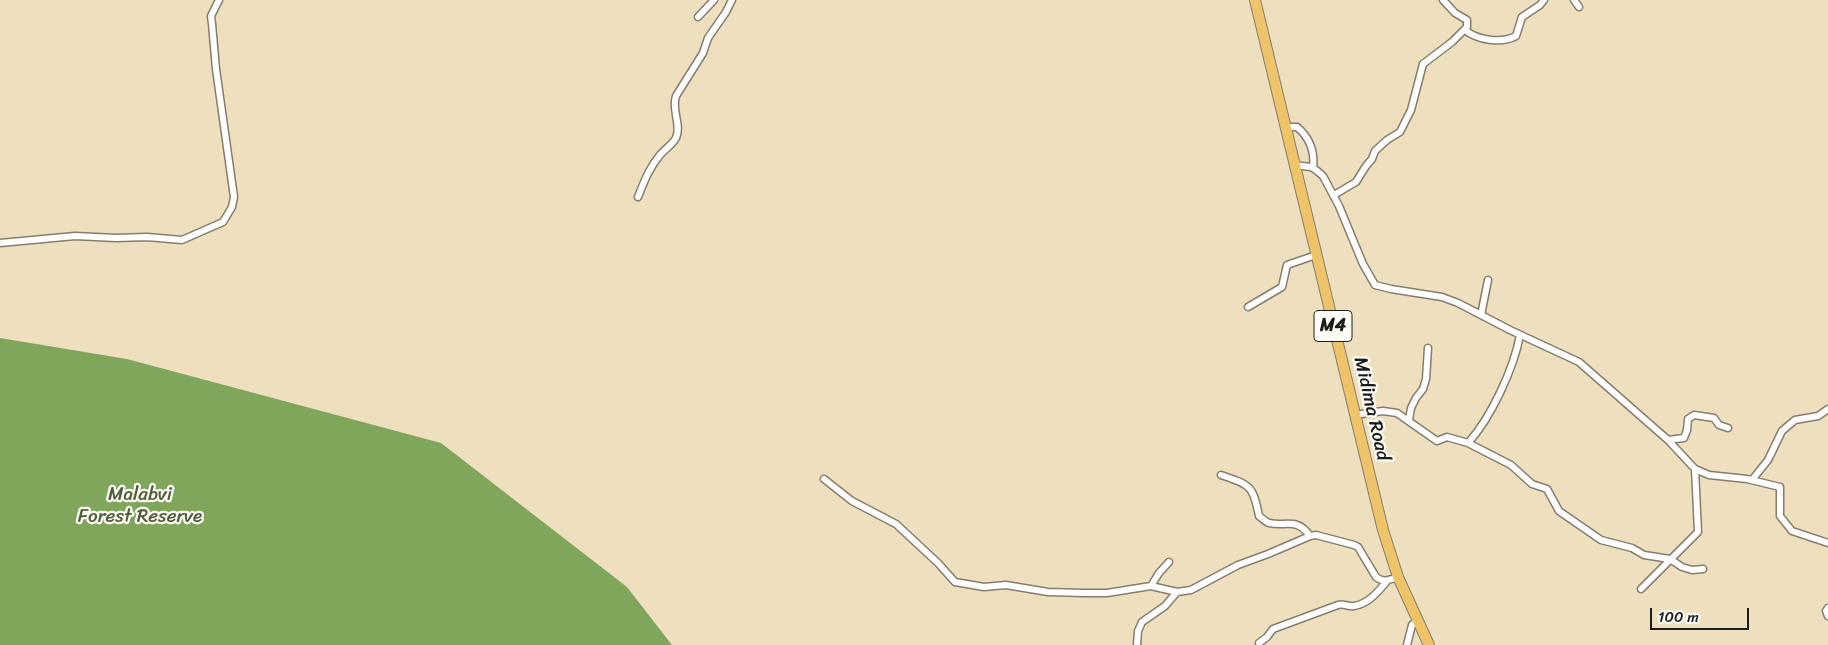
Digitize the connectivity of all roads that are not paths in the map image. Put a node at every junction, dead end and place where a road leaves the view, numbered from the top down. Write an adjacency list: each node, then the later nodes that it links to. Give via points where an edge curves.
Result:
1 (218, 0): 16 (street, via 211,16 234,197 223,222 182,240 75,236)
2 (714, 0): 9 (street)
3 (732, 0): 15 (street, via 676,96 676,139 649,170)
4 (1255, 0): 11 (main road, Midima Road / M4)
5 (1443, 0): 10 (street, via 1467,20)
6 (1544, 0): 10 (street, via 1522,17 1519,31 1512,38 1485,39)
7 (1574, 0): 8 (street)
8 (1579, 7)
9 (698, 17)
10 (1465, 30): 14 (street, via 1423,64 1411,110 1400,132 1375,151 1356,182)
11 (1285, 127): 12 (main road, Midima Road / M4); 13 (street, via 1297,127 1307,137 1312,149)
12 (1294, 165): 13 (street); 17 (main road, Midima Road / M4)
13 (1313, 168): 14 (street)
14 (1334, 195): 20 (street, via 1375,285 1442,297)
15 (638, 197)
16 (0, 243)
17 (1316, 255): 19 (street, via 1287,265 1282,287); 24 (main road, Midima Road / M4)
18 (1488, 280): 20 (street)
19 (1248, 307)
20 (1481, 315): 21 (street)
21 (1520, 335): 27 (street, via 1579,362); 28 (street, via 1517,352 1499,392 1484,423)
22 (1428, 348): 25 (street, via 1426,379 1411,408)
23 (1828, 409): 32 (street, via 1818,416 1795,420 1782,430 1768,460)
24 (1354, 415): 25 (street, via 1383,411 1397,413); 38 (main road, Midima Road / M4, via 1382,530)
25 (1409, 420): 28 (street, via 1437,441 1447,437)
26 (1728, 428): 27 (street, via 1719,425 1714,418 1694,415 1688,419 1684,438)
27 (1668, 440): 29 (street)
28 (1468, 443): 35 (street, via 1512,465 1532,484 1547,489 1558,511 1601,540 1632,548 1644,555)
29 (1695, 469): 32 (street, via 1710,475); 35 (street, via 1698,532)
30 (1221, 475): 33 (street, via 1242,482 1251,489 1256,497 1259,516 1269,523 1305,528)
31 (824, 479): 40 (street, via 852,501 896,524 954,582 1084,593)
32 (1752, 480): 34 (street, via 1780,487 1780,516 1792,531)
33 (1310, 536): 39 (street, via 1354,544 1376,577); 42 (street, via 1238,565 1191,590)
34 (1828, 543)
35 (1670, 559): 37 (street, via 1692,570); 41 (street)
36 (1168, 562): 40 (street)
37 (1703, 569)
38 (1398, 577): 39 (street); 45 (main road, Midima Road / M4)
39 (1387, 581): 46 (street, via 1371,598 1361,603 1352,607 1338,605 1285,624 1273,629)
40 (1152, 586): 42 (street)
41 (1641, 589)
42 (1178, 592): 47 (street, via 1142,622)
43 (1828, 608): 44 (street)
44 (1828, 616)
45 (1418, 620): 48 (street, via 1412,625); 49 (main road, Midima Road / M4)
46 (1259, 643)
47 (1137, 645)
48 (1407, 645)
49 (1429, 645)

